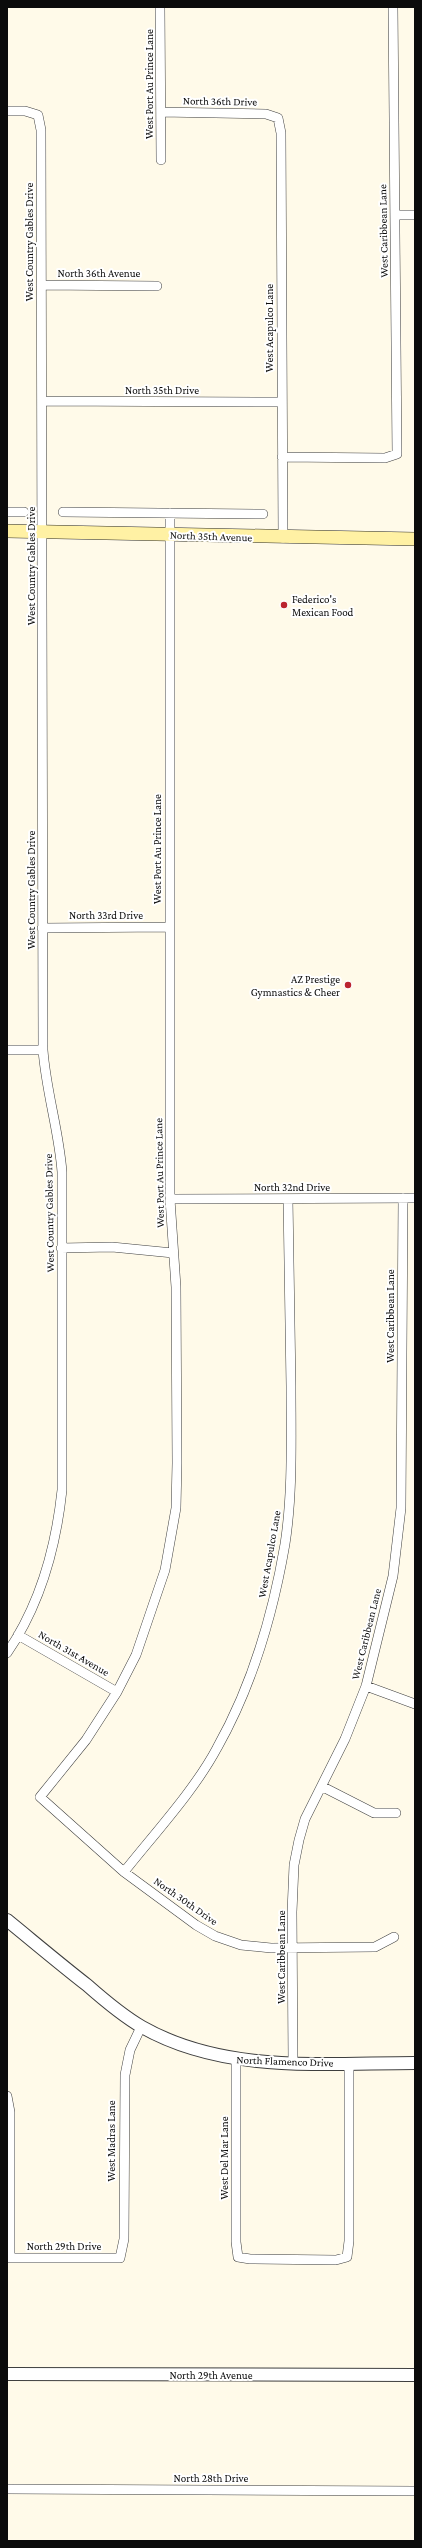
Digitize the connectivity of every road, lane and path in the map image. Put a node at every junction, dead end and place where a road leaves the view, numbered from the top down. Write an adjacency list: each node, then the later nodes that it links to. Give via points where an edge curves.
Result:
1 (160, 7): 4 (street, West Port Au Prince Lane)
2 (394, 7): 7 (street, West Caribbean Lane)
3 (7, 111): 9 (street, West Country Gables Drive, via 25,111 38,115 41,130)
4 (161, 112): 5 (street, North 36th Drive, via 266,114); 6 (street, West Port Au Prince Lane)
5 (278, 118): 12 (street, West Acapulco Lane, via 281,133)
6 (161, 160)
7 (395, 215): 8 (street); 13 (street, West Caribbean Lane, via 397,454 385,458)
8 (415, 215)
9 (41, 285): 10 (street, North 36th Avenue); 11 (street, West Country Gables Drive)
10 (157, 286)
11 (43, 401): 12 (street, North 35th Drive); 20 (street, West Country Gables Drive)
12 (281, 402): 13 (street, West Acapulco Lane)
13 (282, 457): 22 (street, West Acapulco Lane)
14 (7, 512): 15 (street)
15 (24, 512)
16 (63, 512): 17 (street, North 35th Avenue)
17 (170, 513): 18 (street, North 35th Avenue); 21 (street, West Port Au Prince Lane)
18 (263, 514)
19 (7, 530): 20 (main road, North 35th Avenue)
20 (43, 531): 21 (main road, North 35th Avenue); 25 (street, West Country Gables Drive)
21 (170, 534): 22 (main road, North 35th Avenue); 24 (street, West Port Au Prince Lane)
22 (283, 538): 23 (main road, North 35th Avenue)
23 (415, 539)
24 (169, 927): 25 (street, North 33rd Drive); 31 (street, West Port Au Prince Lane)
25 (42, 928): 27 (street, West Country Gables Drive)
26 (7, 1050): 27 (street)
27 (43, 1050): 32 (street, West Country Gables Drive, via 46,1082 61,1158)
28 (288, 1198): 29 (street, North 32nd Drive); 31 (street, North 32nd Drive); 42 (street, West Acapulco Lane, via 290,1492 285,1544 273,1603 240,1702 217,1750)
29 (402, 1198): 30 (street, North 32nd Drive); 36 (street, West Caribbean Lane, via 401,1508 393,1576)
30 (415, 1198)
31 (170, 1200): 33 (street, West Port Au Prince Lane)
32 (62, 1248): 33 (street, via 112,1247); 34 (street, West Country Gables Drive, via 62,1490 59,1522 36,1600)
33 (173, 1253): 37 (street, West Port Au Prince Lane, via 176,1287 176,1508 165,1570 136,1655)
34 (18, 1635): 35 (street, West Country Gables Drive); 37 (street, North 31st Avenue)
35 (7, 1653)
36 (366, 1686): 38 (street); 39 (street, West Caribbean Lane)
37 (117, 1692): 40 (street, West Port Au Prince Lane, via 86,1740)
38 (415, 1704)
39 (322, 1787): 41 (street, via 374,1813); 45 (street, West Caribbean Lane, via 305,1819 294,1865)
40 (40, 1797): 42 (street, North 30th Drive)
41 (396, 1813)
42 (124, 1872): 45 (street, North 30th Drive, via 215,1936 240,1945)
43 (7, 1920): 46 (street, North Flamenco Drive)
44 (394, 1937): 45 (street, North 30th Drive, via 375,1947)
45 (293, 1948): 48 (street, West Caribbean Lane)
46 (142, 2027): 47 (street, North Flamenco Drive, via 173,2043); 53 (street, West Madras Lane, via 130,2050 125,2075 124,2239)
47 (236, 2060): 48 (street, North Flamenco Drive); 49 (street, West Del Mar Lane, via 236,2242 238,2257 250,2259 336,2260 347,2257)
48 (293, 2063): 49 (street, North Flamenco Drive)
49 (349, 2063): 50 (street, North Flamenco Drive)
50 (415, 2063)
51 (7, 2096): 52 (street, via 10,2112)
52 (9, 2258): 53 (street, North 29th Drive)
53 (120, 2258)
54 (7, 2374): 55 (street, North 29th Avenue)
55 (415, 2375)
56 (7, 2489): 57 (street, North 28th Drive)
57 (415, 2491)

